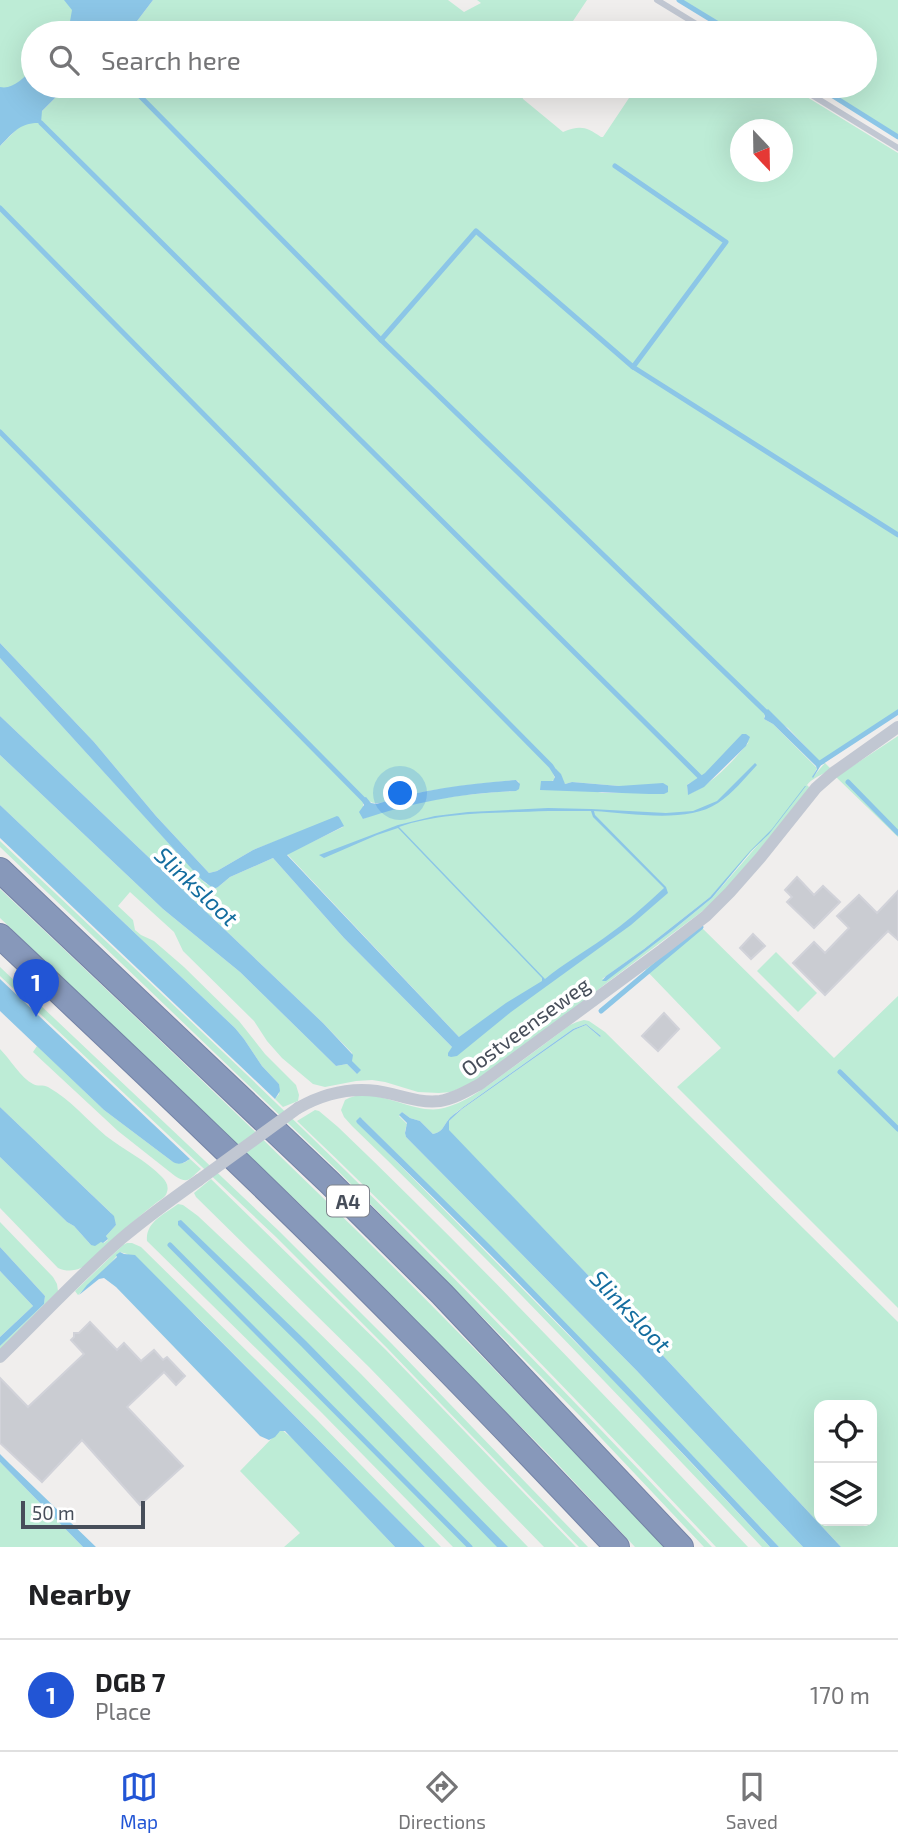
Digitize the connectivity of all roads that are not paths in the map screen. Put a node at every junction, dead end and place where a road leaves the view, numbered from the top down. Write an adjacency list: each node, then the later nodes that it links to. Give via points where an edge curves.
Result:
1 (657, 0): 2 (lane)
2 (691, 21)
3 (817, 98): 4 (lane)
4 (898, 148)
5 (898, 727): 8 (street, Oostveenseweg, bridge, via 816,788 706,916 480,1084 441,1101 360,1089 329,1094 298,1108 118,1242)
6 (0, 870): 10 (highway, A4, via 442,1294)
7 (0, 936): 9 (highway, A4, via 296,1218)
8 (0, 1357)
9 (617, 1547)
10 (681, 1547)

